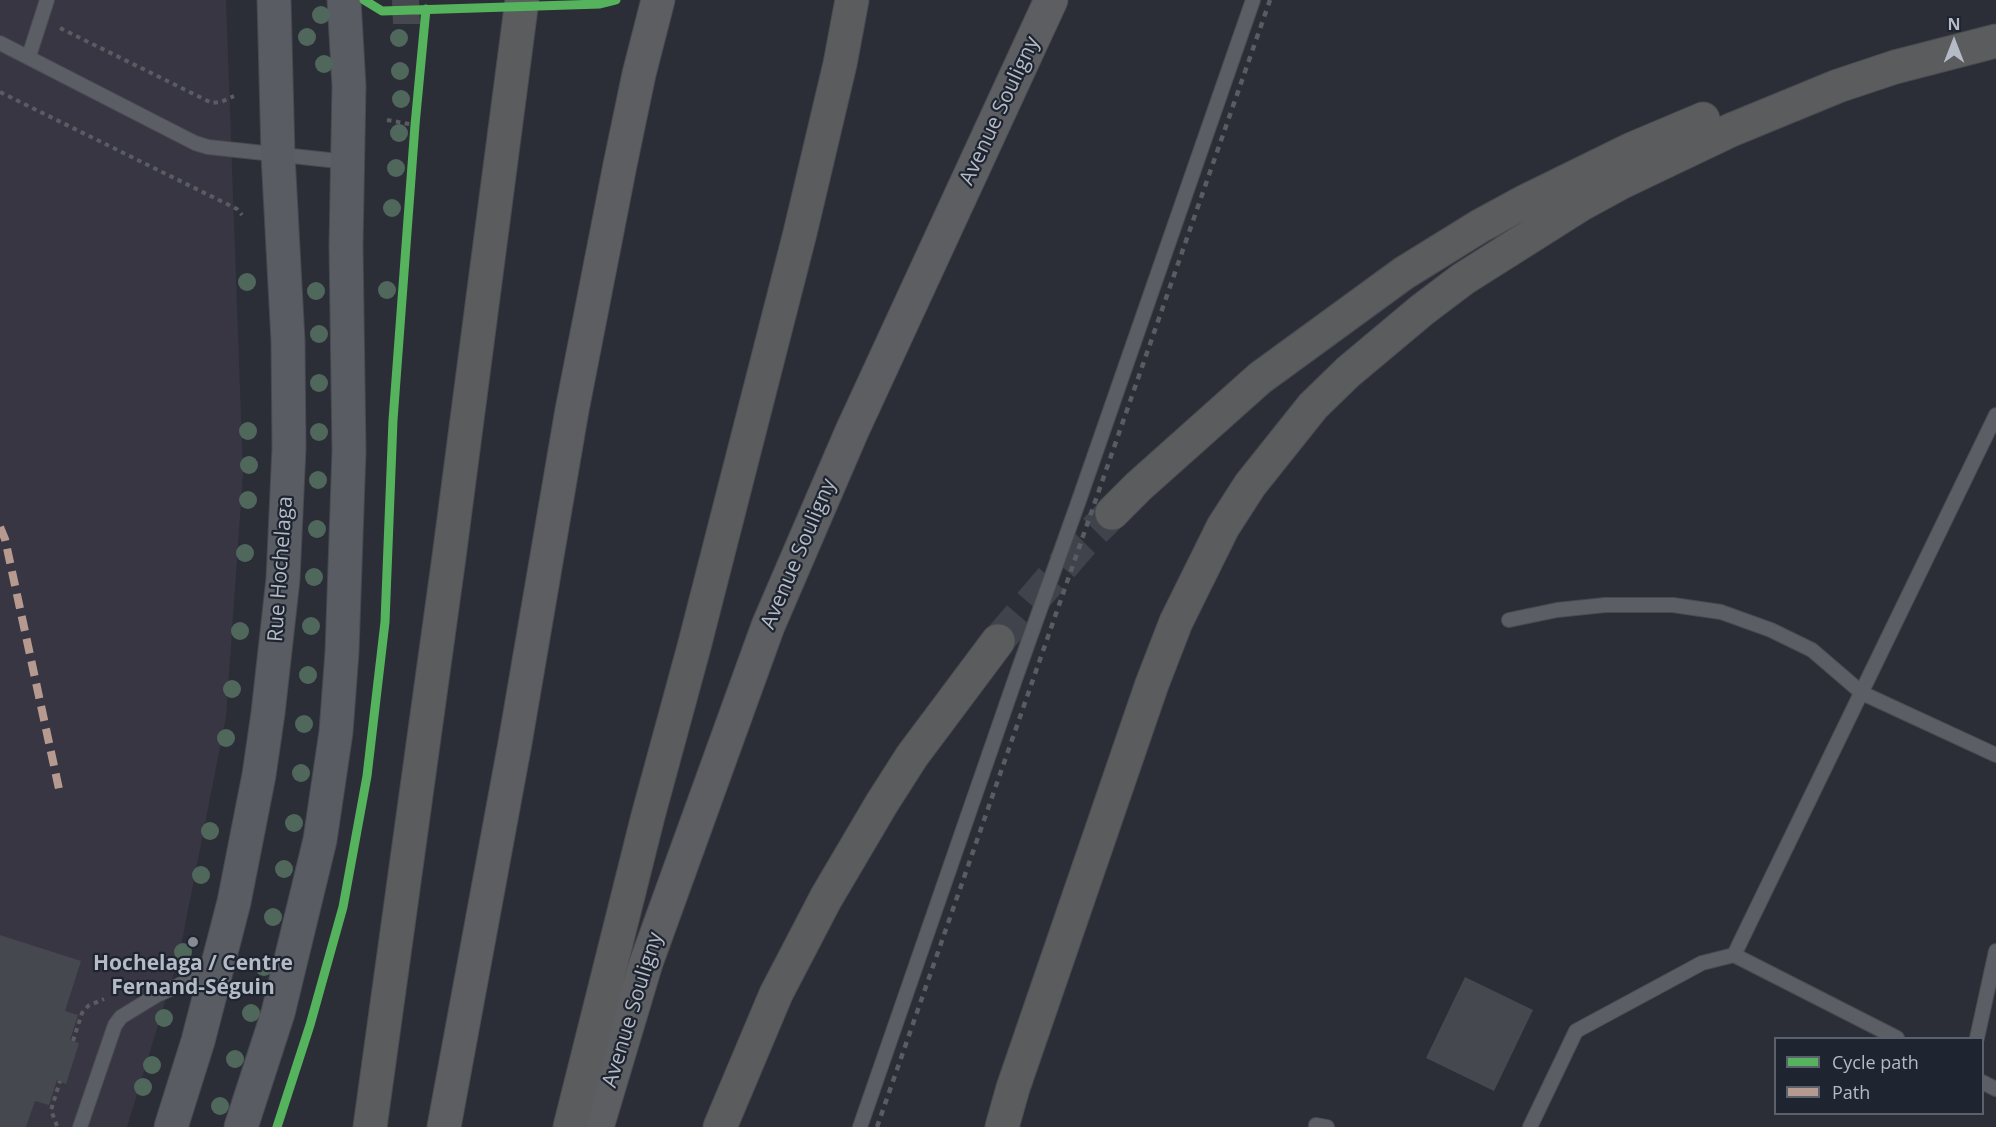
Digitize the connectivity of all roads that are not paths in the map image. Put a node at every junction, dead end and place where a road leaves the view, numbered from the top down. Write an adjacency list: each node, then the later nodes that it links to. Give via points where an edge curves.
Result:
1 (47, 0): 12 (lane)
2 (274, 0): 13 (main road, Rue Hochelaga)
3 (344, 0): 14 (main road, via 350,86)
4 (522, 0): 29 (highway)
5 (658, 0): 30 (highway, via 639,74 572,410)
6 (852, 0): 31 (highway, via 810,190)
7 (1051, 0): 32 (highway, Avenue Souligny, via 852,431 768,626 646,963)
8 (1253, 0): 34 (lane, bridge)
9 (1996, 30): 16 (highway, via 1902,52 1749,101 1632,149 1480,226 1404,273 1260,378)
10 (1996, 41): 35 (highway, via 1838,86 1731,130 1622,182 1463,279 1422,309 1313,406 1250,485 1223,527 1176,622)
11 (0, 43): 12 (lane)
12 (29, 56): 13 (lane, via 195,143)
13 (278, 155): 14 (lane); 23 (main road, Rue Hochelaga, via 288,341 289,448 283,579 259,775)
14 (348, 162): 28 (main road, via 348,496 336,732 320,840 278,1014)
15 (1996, 415): 19 (lane)
16 (1112, 513)
17 (1509, 620): 19 (lane, via 1616,604 1672,605 1721,612 1812,650)
18 (998, 641): 33 (highway, via 912,756 831,889 776,994)
19 (1862, 693): 20 (lane); 22 (lane)
20 (1996, 755)
21 (1996, 951): 25 (lane)
22 (1734, 955): 24 (lane); 38 (lane, via 1702,963 1576,1031)
23 (218, 968): 26 (lane, via 158,995 115,1025); 27 (main road, Rue Hochelaga)
24 (1895, 1037)
25 (1977, 1037)
26 (80, 1127)
27 (171, 1127)
28 (241, 1127)
29 (370, 1127)
30 (444, 1127)
31 (570, 1127)
32 (597, 1127)
33 (720, 1127)
34 (860, 1127)
35 (1002, 1127)
36 (1316, 1127): 37 (lane)
37 (1327, 1127)
38 (1530, 1127)

